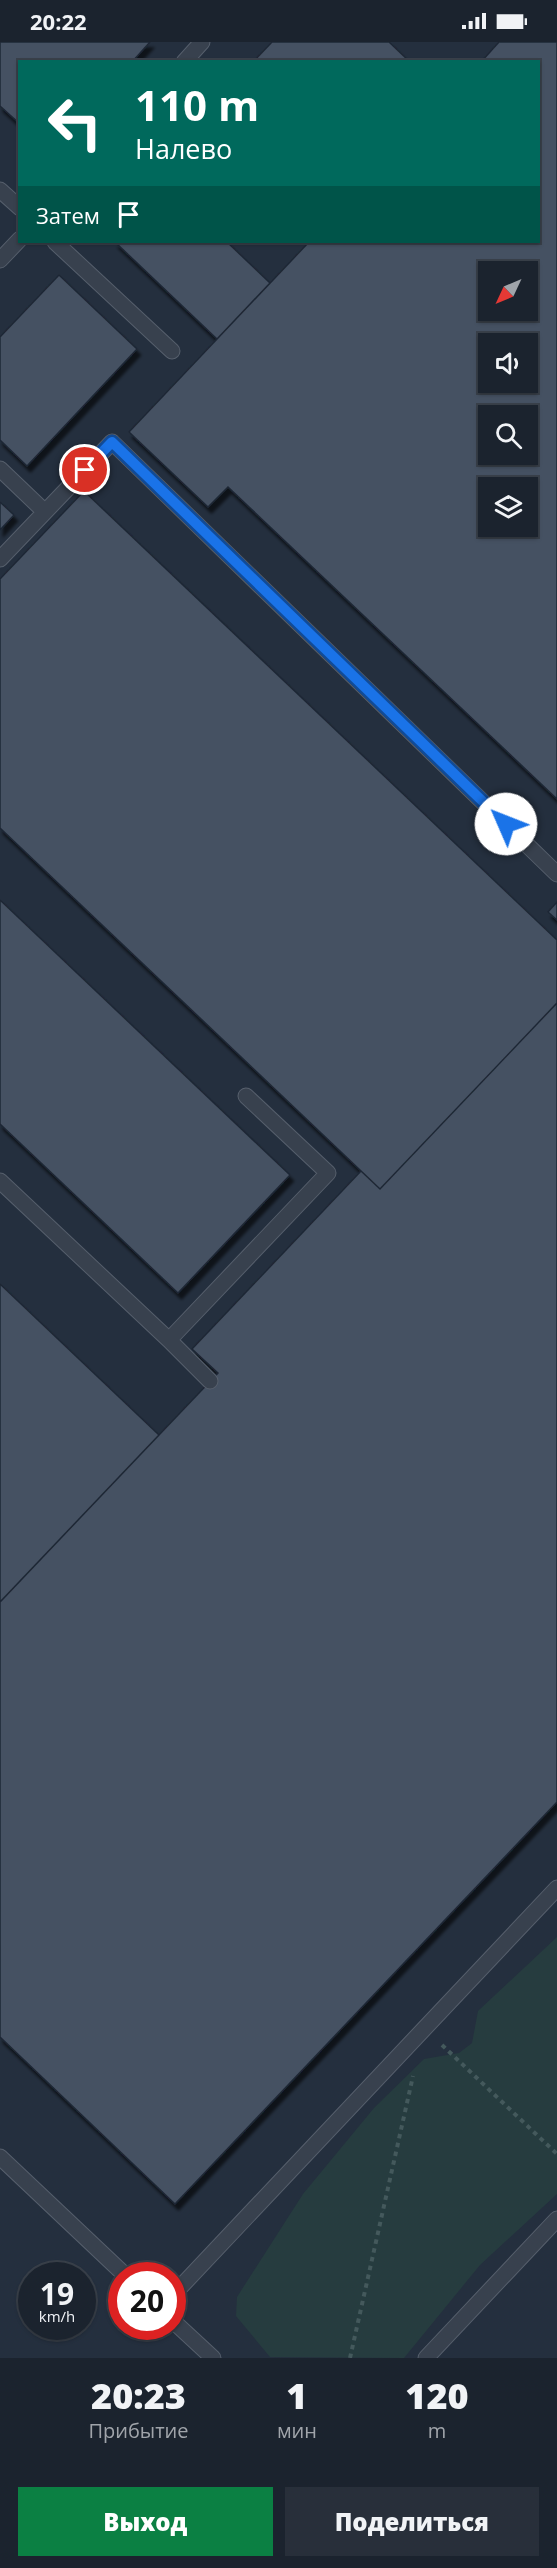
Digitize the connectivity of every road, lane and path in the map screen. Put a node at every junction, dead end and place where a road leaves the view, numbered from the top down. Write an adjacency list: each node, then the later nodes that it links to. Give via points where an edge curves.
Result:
1 (202, 42): 2 (lane)
2 (186, 60)
3 (0, 190): 4 (lane)
4 (18, 206)
5 (18, 241): 7 (lane)
6 (56, 243): 8 (lane)
7 (0, 260)
8 (172, 351)
9 (0, 469): 10 (lane)
10 (45, 512): 11 (lane); 12 (lane, via 112,442)
11 (0, 559)
12 (557, 874)
13 (246, 1096): 15 (lane, via 328,1173)
14 (0, 1181): 15 (lane)
15 (169, 1340): 16 (lane)
16 (210, 1380)
17 (557, 1888): 18 (lane)
18 (424, 2029): 20 (path); 24 (lane)
19 (414, 2074): 27 (path)
20 (557, 2154)
21 (0, 2157): 23 (lane)
22 (557, 2219): 28 (lane)
23 (111, 2262)
24 (186, 2281)
25 (186, 2333): 26 (lane)
26 (213, 2358)
27 (350, 2358)
28 (426, 2358)

